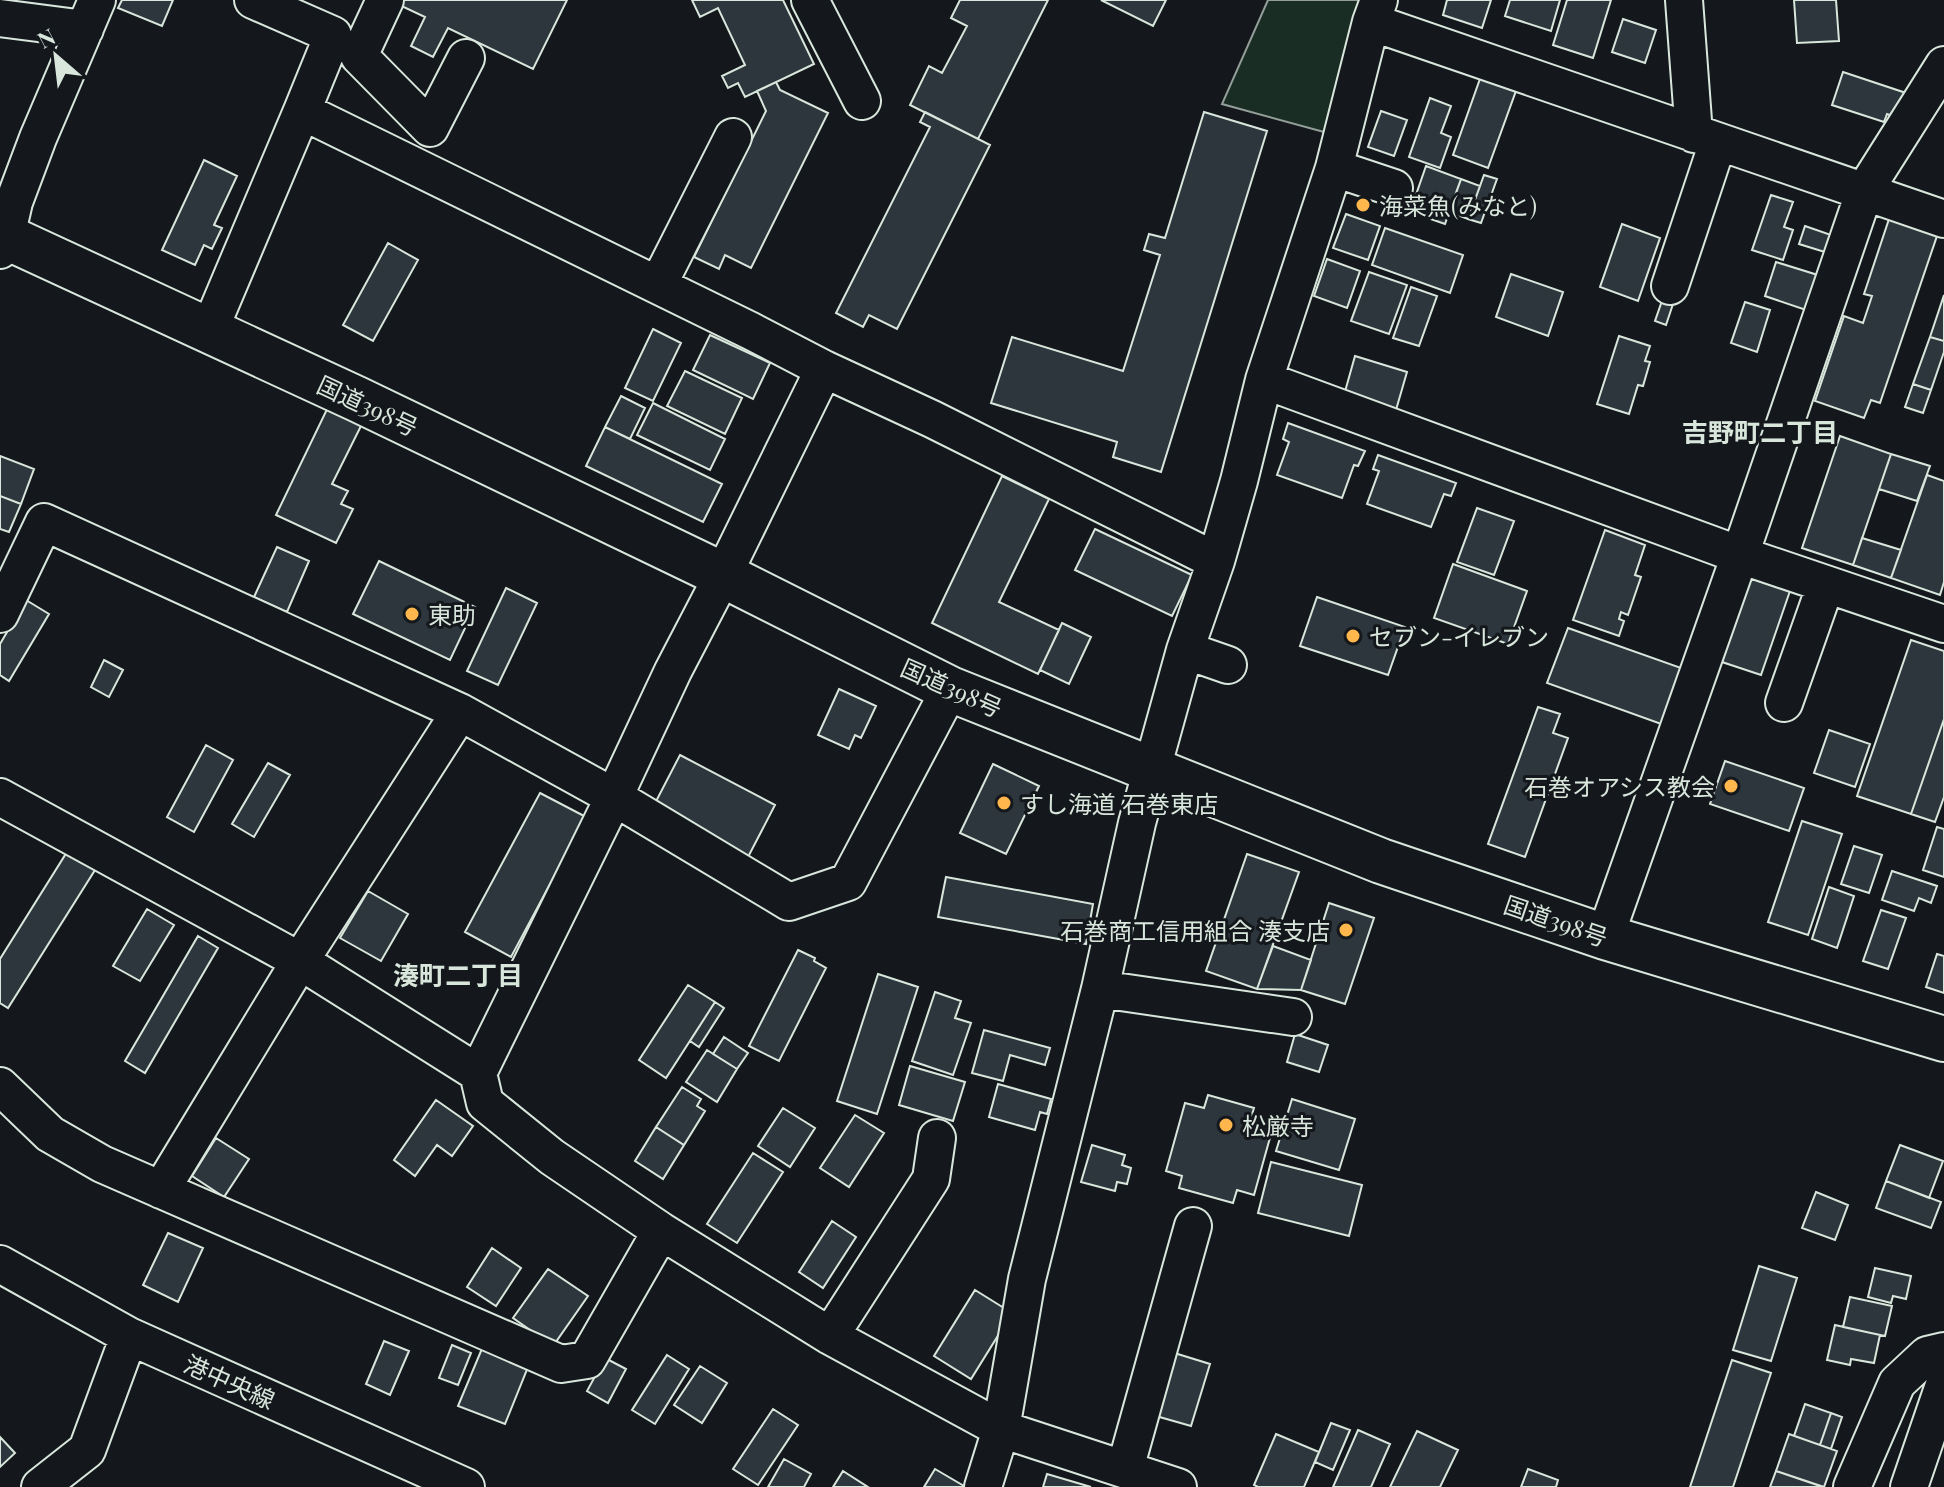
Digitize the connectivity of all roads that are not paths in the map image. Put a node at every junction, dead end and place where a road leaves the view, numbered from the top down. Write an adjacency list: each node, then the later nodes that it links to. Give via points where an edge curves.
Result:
1 (253, 0): 11 (street, via 333,35)
2 (385, 0): 8 (street, via 359,56 430,128)
3 (810, 0): 10 (street)
4 (1684, 0): 13 (street)
5 (1375, 11): 13 (street); 14 (street)
6 (91, 14): 7 (street); 18 (street)
7 (0, 18)
8 (466, 58)
9 (1944, 65): 16 (street)
10 (862, 101)
11 (302, 111): 19 (street); 21 (street)
12 (733, 137): 19 (street)
13 (1706, 138): 16 (street); 20 (street)
14 (1334, 168): 15 (street); 23 (street)
15 (1394, 188)
16 (1865, 190): 17 (street); 24 (street)
17 (1944, 219)
18 (2, 240): 21 (highway, 国道398号)
19 (658, 285): 22 (street)
20 (1670, 286)
21 (209, 331): 26 (highway, 国道398号)
22 (824, 369): 25 (street); 26 (street)
23 (1264, 380): 24 (street); 25 (street)
24 (1740, 555): 27 (street); 38 (street)
25 (1216, 561): 30 (street)
26 (723, 575): 32 (highway, 国道398号); 37 (street)
27 (1826, 584): 29 (street); 33 (street)
28 (0, 614): 34 (street, via 44,522)
29 (1944, 624)
30 (1185, 650): 31 (street); 35 (street)
31 (1228, 665)
32 (950, 689): 35 (highway, 国道398号); 37 (street, via 848,882 789,902)
33 (1784, 703)
34 (460, 712): 37 (street); 39 (street)
35 (1151, 770): 38 (highway, 国道398号, via 1381,861); 40 (street)
36 (0, 797): 39 (street)
37 (614, 797): 43 (street)
38 (1605, 937): 42 (highway, 国道398号)
39 (300, 961): 43 (street); 46 (street)
40 (1100, 989): 41 (street); 54 (street, via 1027,1279)
41 (1293, 1017)
42 (1944, 1039)
43 (478, 1073): 48 (street, via 485,1103 552,1157)
44 (0, 1086): 46 (street, via 50,1134)
45 (937, 1138): 51 (street, via 931,1179)
46 (161, 1190): 48 (street, via 561,1364 587,1360)
47 (1193, 1226): 55 (street)
48 (661, 1231): 51 (street)
49 (0, 1264): 50 (street, 港中央線)
50 (129, 1336): 56 (street, via 87,1450); 57 (street, 港中央線)
51 (830, 1336): 54 (street)
52 (1944, 1351): 60 (street, via 1927,1355 1897,1383)
53 (1944, 1385): 61 (street)
54 (1001, 1429): 55 (street); 58 (street)
55 (1125, 1469): 59 (street)
56 (40, 1487)
57 (466, 1487)
58 (983, 1487)
59 (1178, 1487)
60 (1852, 1487)
61 (1909, 1487)

